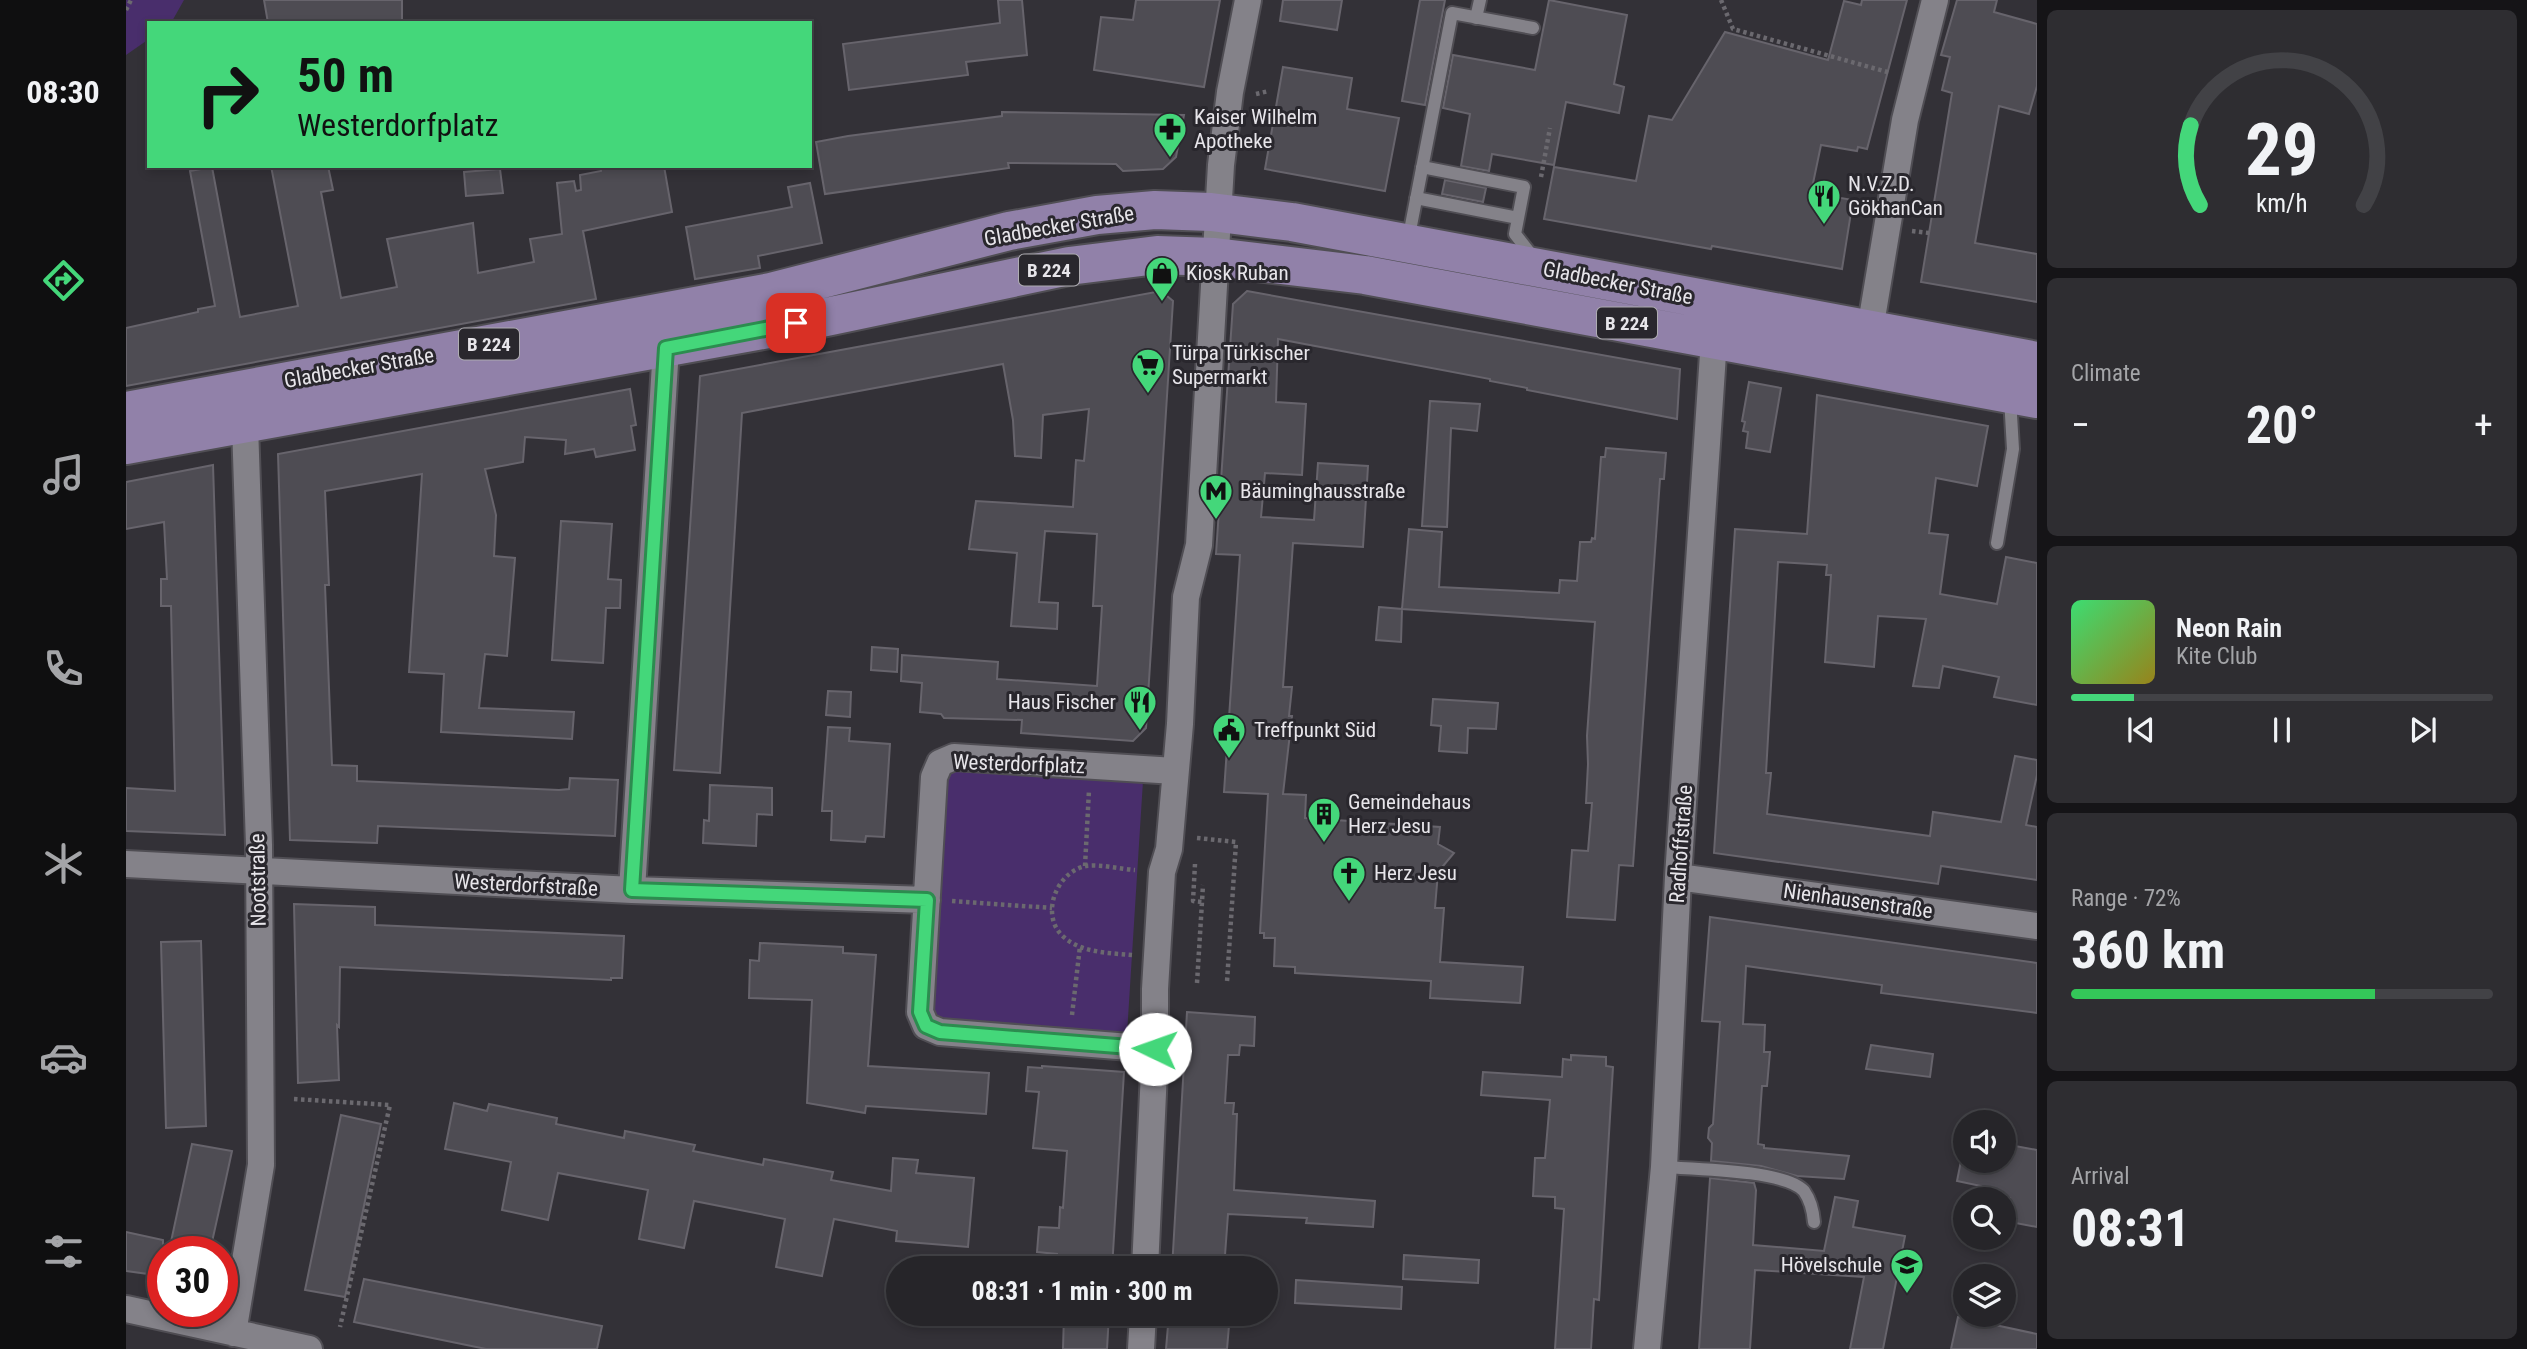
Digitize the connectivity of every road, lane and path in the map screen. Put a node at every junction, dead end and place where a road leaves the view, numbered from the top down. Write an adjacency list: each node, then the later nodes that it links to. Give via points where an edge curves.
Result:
1 (131, 0): 6 (path)
2 (1248, 0): 14 (street, via 1230,92)
3 (1480, 0): 7 (lane)
4 (1721, 0): 9 (path, via 1733,29)
5 (1934, 0): 21 (street, via 1905,120)
6 (126, 10)
7 (1476, 18): 8 (lane); 12 (lane, via 1452,13)
8 (1533, 28)
9 (1892, 74)
10 (1269, 91): 11 (path)
11 (1255, 94)
12 (1422, 167): 13 (lane); 15 (lane, via 1524,187)
13 (1416, 198): 15 (lane); 18 (lane)
14 (1217, 212): 18 (main road, Gladbecker Straße / B 224); 19 (street); 26 (main road, Gladbecker Straße / B 224, via 1155,210 1097,215 1009,231 771,292)
15 (1518, 218): 20 (lane, via 1515,234)
16 (1909, 230): 17 (path)
17 (1929, 233)
18 (1408, 242): 20 (main road, Gladbecker Straße / B 224)
19 (1214, 257): 22 (main road, Gladbecker Straße / B 224, via 1365,275); 23 (main road, Gladbecker Straße / B 224, via 1157,256 1069,267); 31 (street, via 1199,545 1186,597)
20 (1542, 268): 21 (main road, Gladbecker Straße / B 224)
21 (1870, 330): 24 (main road, Gladbecker Straße / B 224)
22 (1714, 339): 25 (main road, Gladbecker Straße / B 224); 37 (street, Radhoffstraße)
23 (666, 348): 27 (main road, Gladbecker Straße / B 224); 38 (street)
24 (2037, 361)
25 (2023, 396): 29 (lane)
26 (126, 411)
27 (245, 425): 28 (main road, Gladbecker Straße / B 224); 36 (street, Nootstraße)
28 (126, 445)
29 (1997, 543)
30 (1091, 766): 31 (street, Westerdorfplatz); 34 (path); 39 (street, Westerdorfplatz, via 954,757 940,763 934,777)
31 (1175, 771): 48 (street, via 1170,849 1162,872)
32 (1197, 838): 45 (path, via 1236,842)
33 (126, 864): 36 (street, Westerdorfstraße)
34 (1085, 866): 35 (path); 41 (path, via 1064,878)
35 (1142, 870)
36 (258, 871): 38 (street, Westerdorfstraße); 56 (street, Nootstraße, via 261,1165)
37 (1678, 877): 42 (street, Nienhausenstraße); 50 (street, Radhoffstraße)
38 (632, 890): 39 (street, Westerdorfstraße)
39 (927, 900): 41 (path); 47 (street, Westerdorfplatz, via 920,1012 926,1026 940,1032)
40 (1202, 902): 46 (path)
41 (1052, 908): 43 (path, via 1052,921 1064,938)
42 (2037, 926)
43 (1080, 946): 44 (path, via 1102,953); 47 (path)
44 (1138, 955)
45 (1227, 982)
46 (1197, 983)
47 (1068, 1043): 48 (street, Westerdorfplatz)
48 (1155, 1049): 52 (street)
49 (294, 1099): 55 (path, via 390,1105)
50 (1664, 1167): 51 (lane, via 1770,1175 1789,1181 1803,1189 1813,1207); 59 (street, Radhoffstraße)
51 (1814, 1222)
52 (1146, 1256)
53 (126, 1309): 56 (street)
54 (1142, 1326): 58 (street)
55 (340, 1327)
56 (233, 1333): 57 (street)
57 (309, 1349)
58 (1141, 1349)
59 (1647, 1349)

